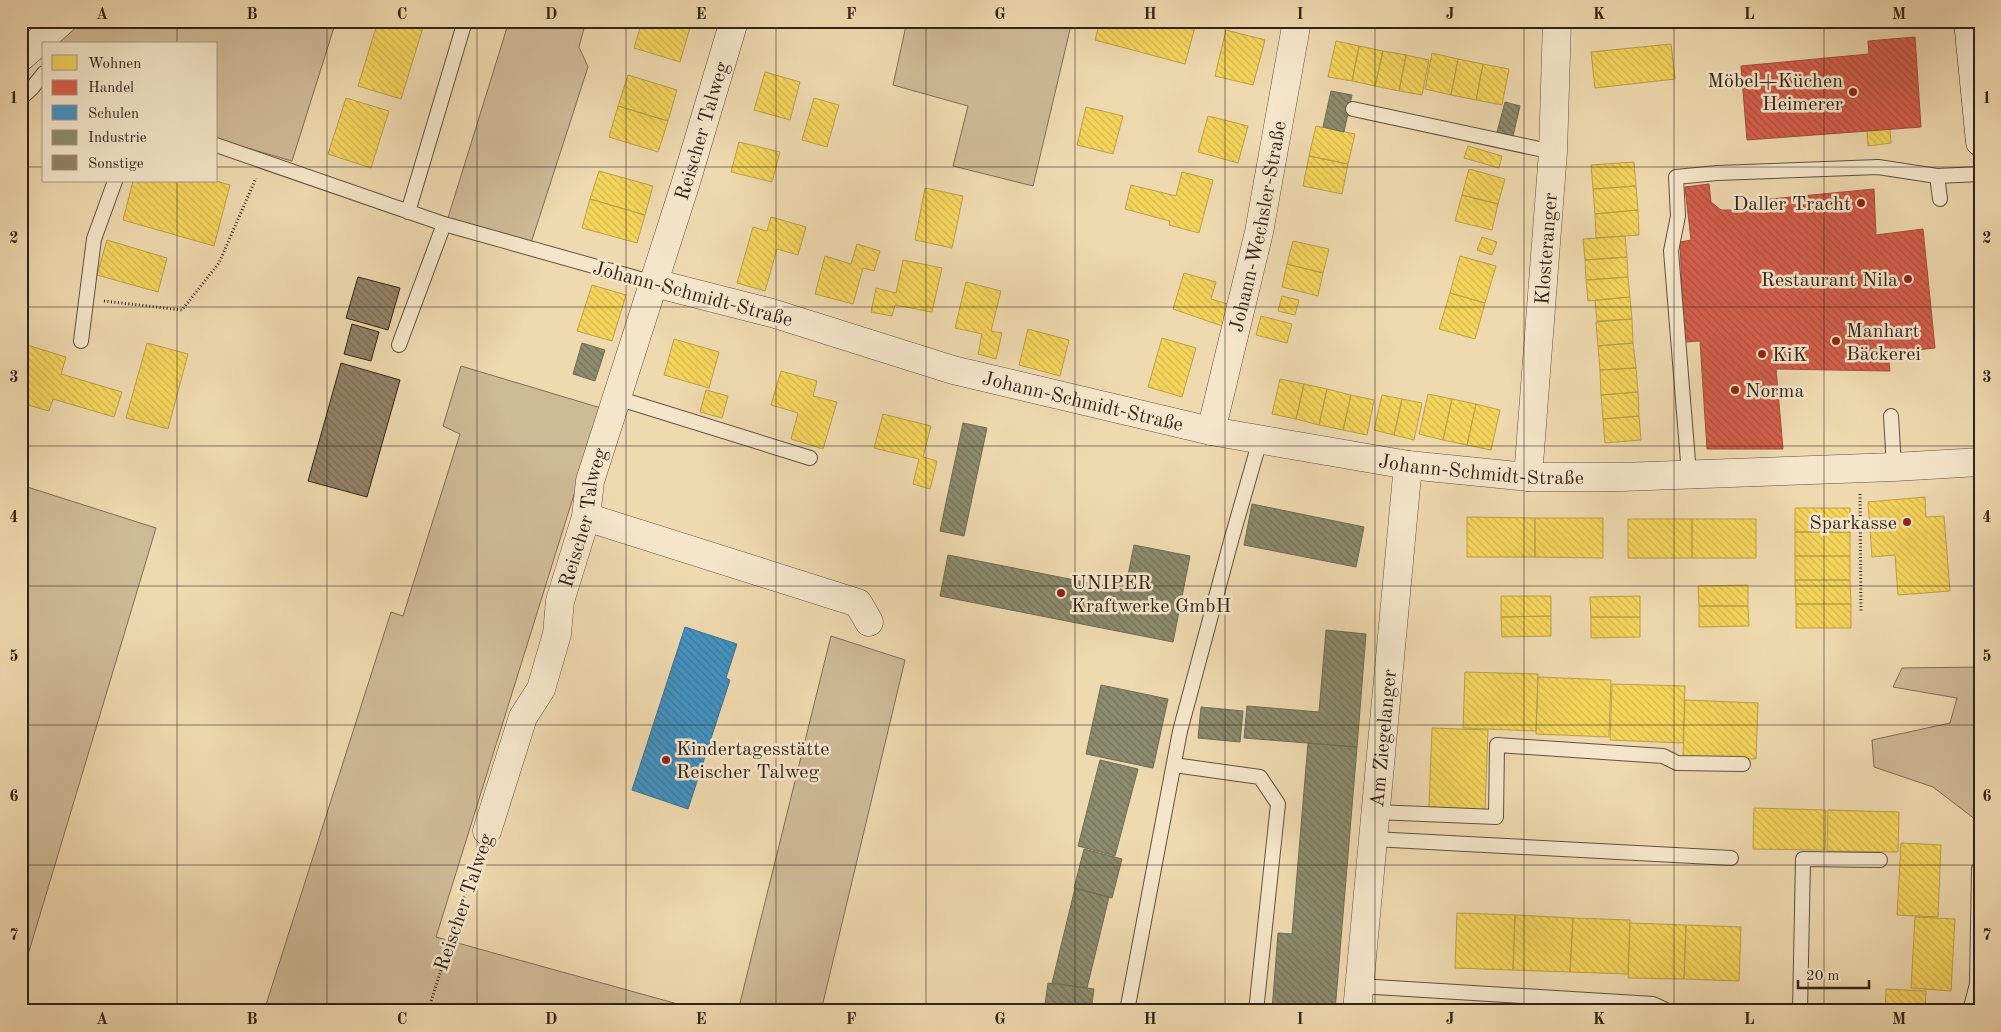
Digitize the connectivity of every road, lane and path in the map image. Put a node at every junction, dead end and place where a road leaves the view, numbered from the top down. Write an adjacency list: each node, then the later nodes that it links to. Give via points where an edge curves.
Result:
1 (62, 21): 7 (street)
2 (465, 21): 20 (lane)
3 (734, 21): 22 (street, Reischer Talweg)
4 (1297, 21): 28 (street, Johann-Wechsler-Straße, via 1258,232)
5 (1557, 21): 14 (street, Klosteranger)
6 (1968, 21): 12 (street)
7 (46, 42)
8 (42, 47): 9 (street)
9 (34, 58): 10 (lane, via 32,88)
10 (21, 98)
11 (1353, 109): 14 (lane)
12 (1980, 142)
13 (218, 146): 15 (lane, Johann-Schmidt-Straße)
14 (1553, 152): 36 (street, Klosteranger)
15 (264, 161): 20 (lane, Johann-Schmidt-Straße); 23 (path, via 219,263 182,310)
16 (1980, 174): 17 (lane)
17 (1937, 176): 19 (lane); 35 (lane, via 1878,167 1676,177 1678,216 1671,251)
18 (115, 182): 23 (lane, via 94,239)
19 (1940, 199)
20 (408, 212): 21 (lane, Johann-Schmidt-Straße)
21 (444, 224): 22 (lane, Johann-Schmidt-Straße); 25 (lane)
22 (654, 283): 26 (street, Reischer Talweg); 28 (street, Johann-Schmidt-Straße, via 772,314 953,370)
23 (86, 299): 24 (lane)
24 (81, 341)
25 (399, 345)
26 (617, 398): 30 (lane); 37 (street, Reischer Talweg, via 590,481)
27 (1890, 416): 33 (lane)
28 (1211, 430): 29 (street, Johann-Schmidt-Straße)
29 (1260, 440): 32 (street, Johann-Schmidt-Straße); 41 (lane, via 1180,731)
30 (810, 458)
31 (1980, 462): 33 (street, Johann-Schmidt-Straße)
32 (1408, 465): 36 (street, Johann-Schmidt-Straße); 42 (street, Am Ziegelanger)
33 (1894, 467): 34 (street, Johann-Schmidt-Straße)
34 (1860, 468): 35 (street, Johann-Schmidt-Straße); 38 (path)
35 (1689, 474): 36 (street, Johann-Schmidt-Straße)
36 (1528, 477)
37 (586, 517): 39 (street, via 858,603); 43 (street, Reischer Talweg, via 560,600 557,634 541,689 523,717)
38 (1861, 611)
39 (869, 622)
40 (1743, 764): 42 (lane, via 1677,763 1663,756 1498,746 1496,817)
41 (1174, 765): 50 (lane); 51 (lane, via 1260,777 1278,804)
42 (1375, 812): 44 (street, Am Ziegelanger)
43 (487, 831): 49 (path, Reischer Talweg, via 472,866)
44 (1372, 839): 45 (lane); 48 (street, Am Ziegelanger)
45 (1731, 858)
46 (1880, 860): 53 (lane, via 1803,859)
47 (1979, 869): 54 (lane, via 1977,984)
48 (1358, 998): 52 (lane, via 1653,1004)
49 (428, 1011)
50 (1127, 1011)
51 (1256, 1011)
52 (1668, 1011)
53 (1800, 1011)
54 (1970, 1011)

